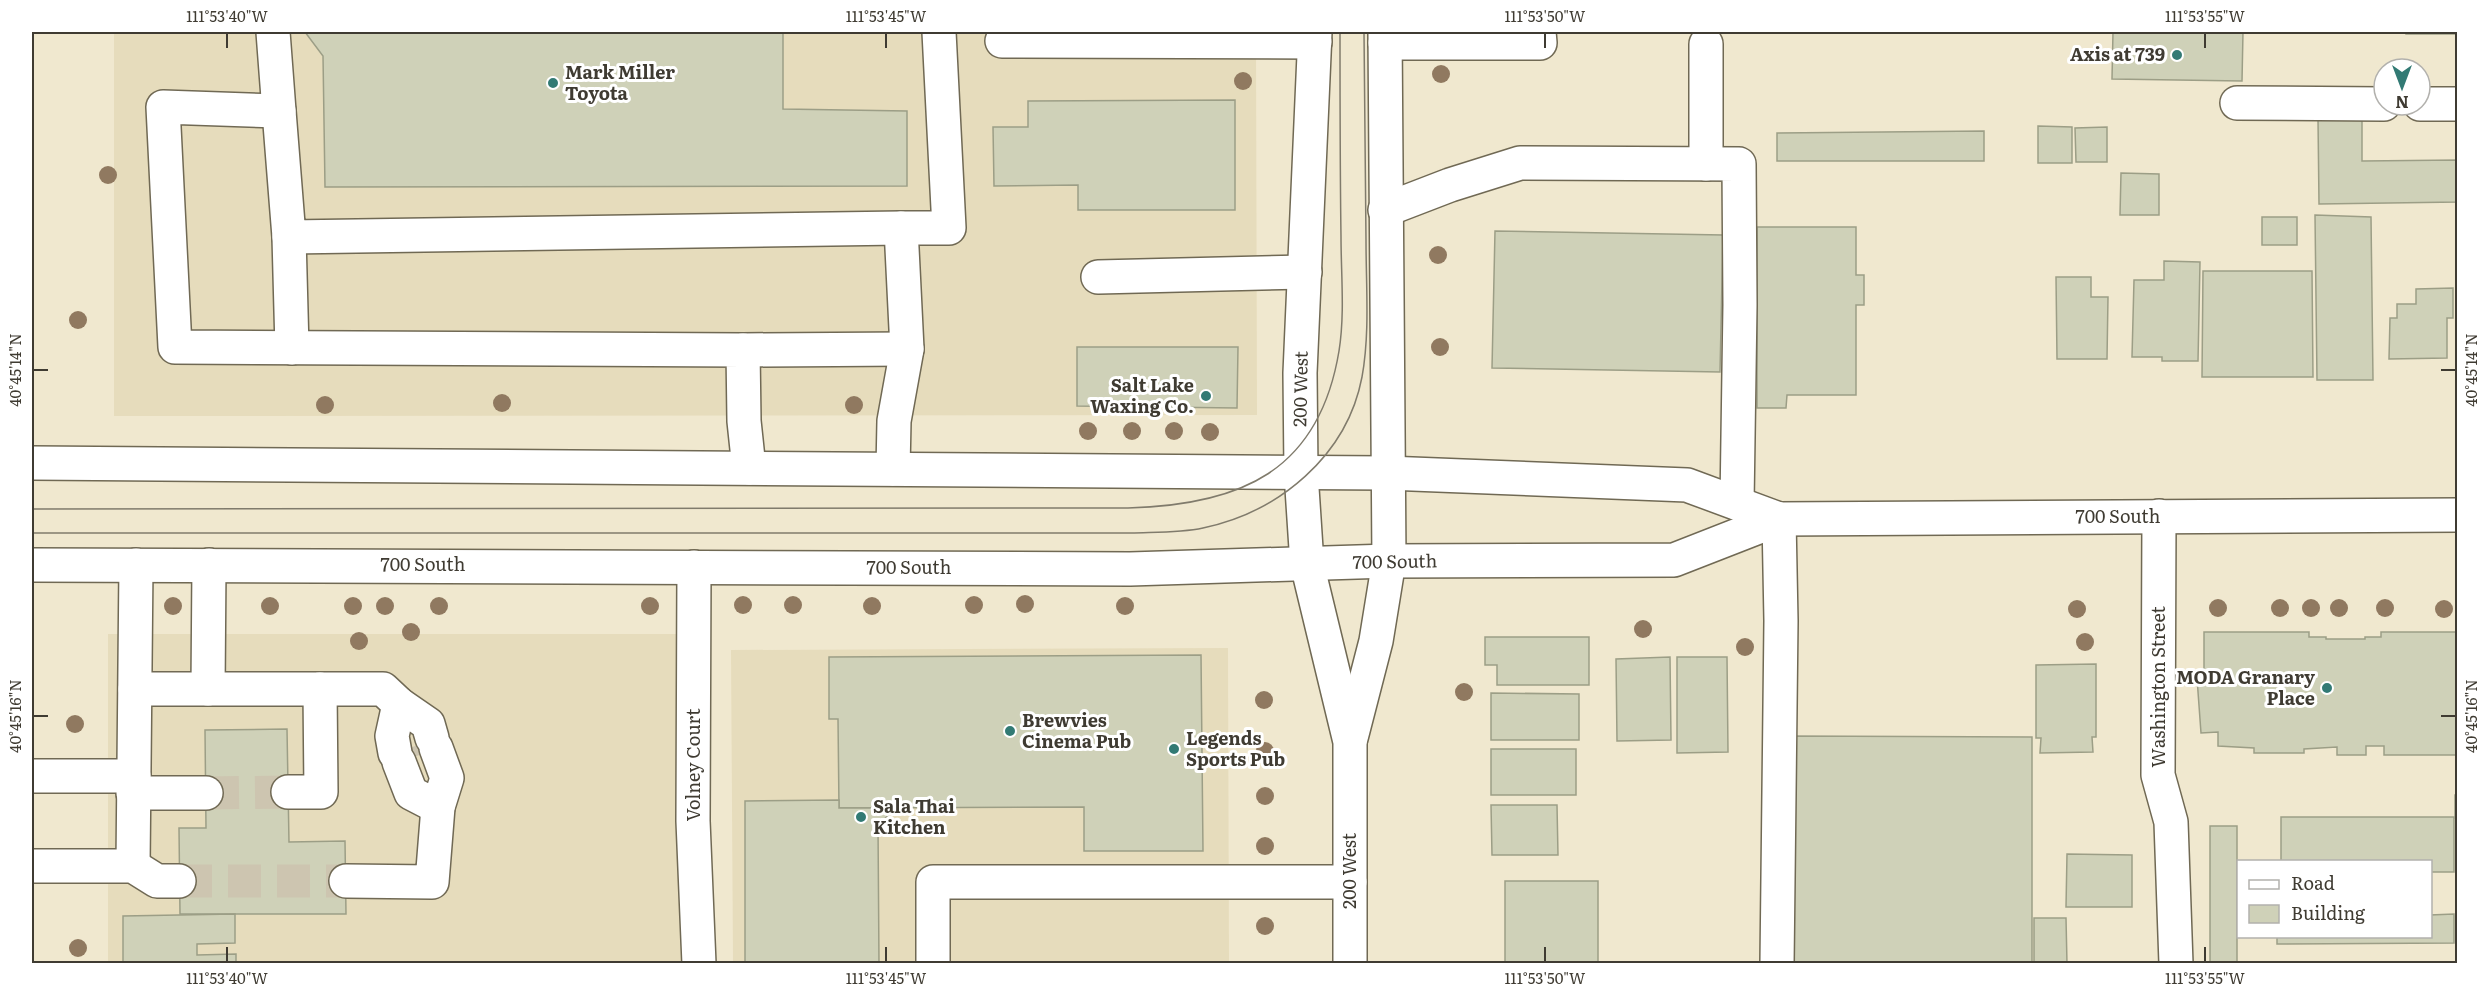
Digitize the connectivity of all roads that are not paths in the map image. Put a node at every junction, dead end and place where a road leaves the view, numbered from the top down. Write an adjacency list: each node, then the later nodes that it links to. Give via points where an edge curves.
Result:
1 (273, 32): 12 (street)
2 (939, 32): 15 (street, via 949,228)
3 (1539, 32): 5 (street, via 1540,43)
4 (1315, 37): 6 (street); 17 (street, 200 West)
5 (1385, 37): 14 (street, 200 West)
6 (1002, 41)
7 (1706, 45): 13 (street)
8 (2237, 103): 9 (street)
9 (2372, 104)
10 (2432, 104): 11 (street)
11 (2457, 104)
12 (279, 111): 16 (street); 19 (street, via 163,107 175,347)
13 (1706, 164): 14 (street, via 1520,163); 27 (street, via 1739,164)
14 (1385, 210): 26 (street, 200 West)
15 (901, 228): 16 (street); 20 (street)
16 (289, 237): 19 (street)
17 (1305, 272): 18 (street); 25 (street, 200 West)
18 (1098, 277)
19 (292, 348): 21 (street)
20 (907, 349): 21 (street); 24 (street, via 894,421)
21 (743, 350): 23 (street)
22 (32, 463): 23 (street, 700 South)
23 (748, 468): 24 (street, 700 South)
24 (893, 470): 25 (street, 700 South)
25 (1301, 473): 26 (street, 700 South); 32 (street, 200 West)
26 (1387, 473): 27 (street, 700 South, via 1687,485); 31 (street, 200 West)
27 (1737, 503): 30 (street, 700 South)
28 (2457, 515): 29 (street, 700 South)
29 (2160, 516): 30 (street, 700 South); 54 (street, Washington Street, via 2158,775 2171,822)
30 (1779, 519): 31 (street, 700 South, via 1674,560); 53 (street)
31 (1389, 561): 32 (street, 700 South); 40 (street, 200 West, via 1376,641)
32 (1307, 564): 36 (street, 700 South, via 1130,569); 40 (street, 200 West)
33 (32, 565): 34 (street, 700 South)
34 (136, 565): 35 (street, 700 South); 37 (street)
35 (209, 565): 36 (street, 700 South); 38 (street)
36 (694, 567): 50 (street, Volney Court, via 693,822)
37 (135, 688): 38 (street); 42 (street)
38 (208, 688): 39 (street)
39 (320, 688): 43 (street, via 321,792); 48 (street, via 383,688 399,704 416,751 411,793 438,807 432,882)
40 (1350, 742): 49 (street, 200 West)
41 (32, 776): 42 (street)
42 (134, 784): 44 (street); 46 (street)
43 (288, 792)
44 (206, 793)
45 (32, 866): 46 (street)
46 (132, 866): 47 (street, via 157,881)
47 (180, 881)
48 (346, 881)
49 (1350, 882): 51 (street, via 933,882); 52 (street, 200 West)
50 (699, 963)
51 (933, 963)
52 (1350, 963)
53 (1777, 963)
54 (2176, 963)

